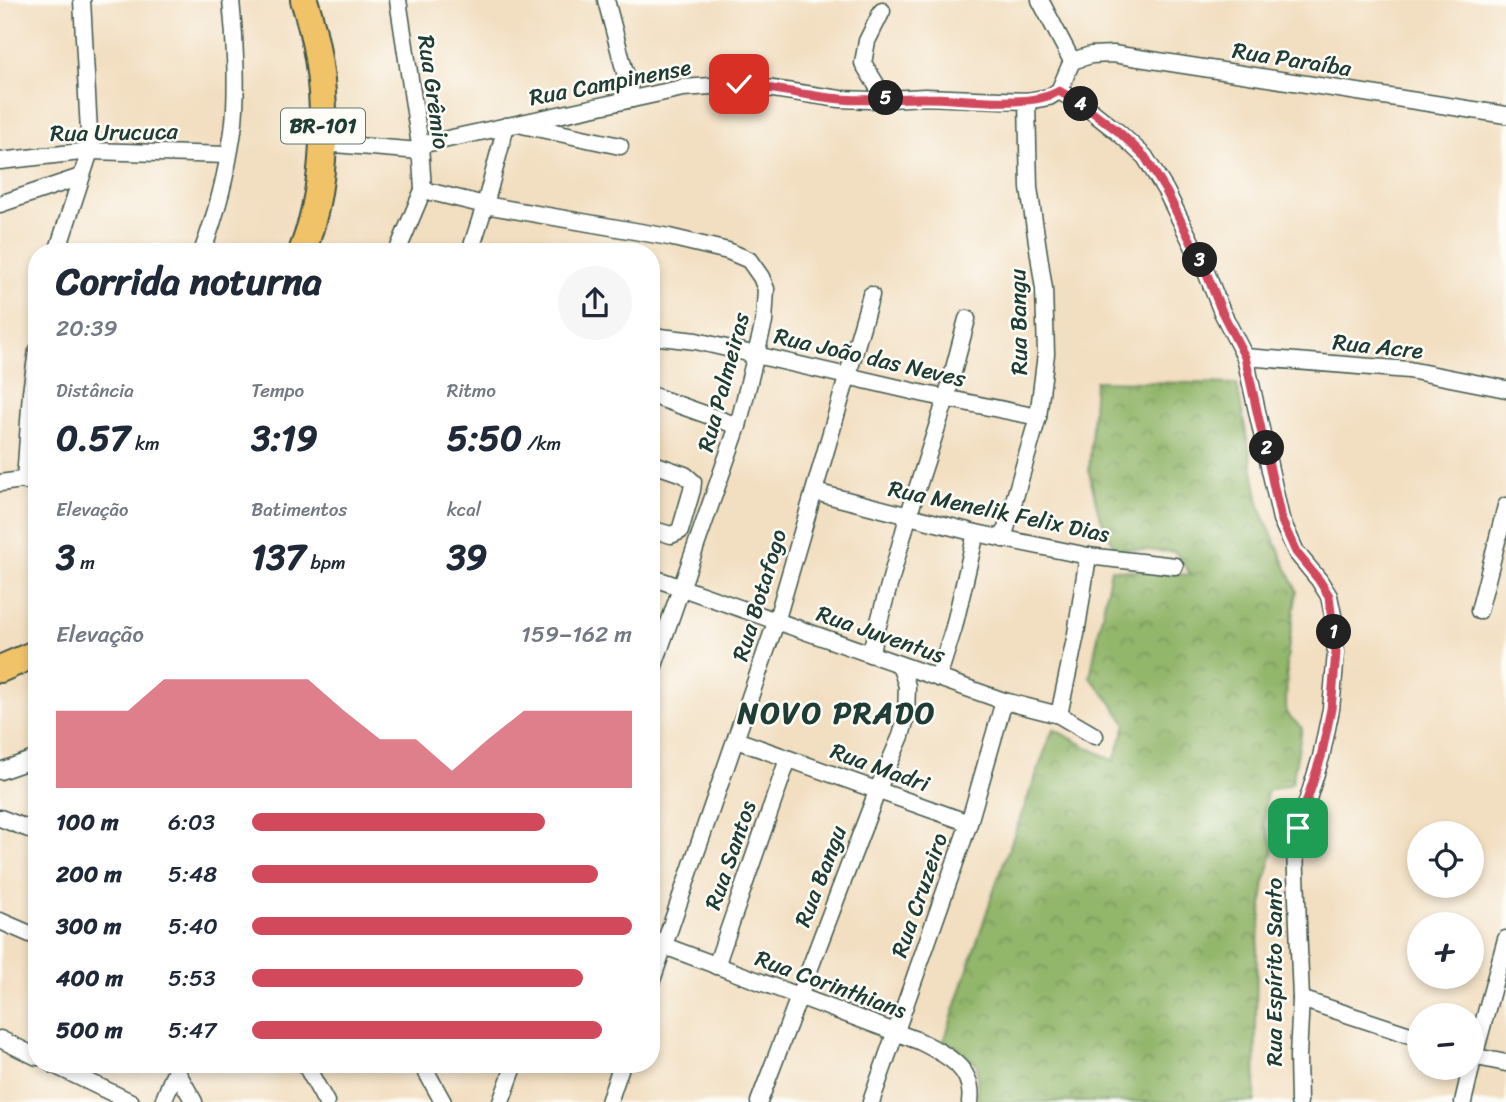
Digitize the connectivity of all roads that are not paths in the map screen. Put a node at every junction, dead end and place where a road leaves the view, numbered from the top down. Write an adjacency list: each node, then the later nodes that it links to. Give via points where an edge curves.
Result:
1 (82, 0): 18 (street)
2 (231, 0): 19 (street, via 234,99)
3 (304, 0): 15 (highway, BR-101, via 322,85)
4 (398, 0): 17 (street, Rua Grêmio)
5 (606, 0): 10 (street)
6 (1040, 0): 8 (street)
7 (882, 10): 11 (street, via 867,41 863,63)
8 (1072, 61): 9 (street); 13 (street, Rua Paraíba, via 1113,54)
9 (1059, 91): 12 (street, Rua Campinense); 34 (street, Rua Espírito Santo, via 1098,116 1145,157 1166,191)
10 (632, 99): 11 (street, Rua Campinense, via 682,88 739,84 840,99); 14 (street, Rua Campinense)
11 (884, 99): 12 (street, Rua Campinense)
12 (1027, 101): 39 (street, Rua Bangu, via 1030,198 1044,289 1046,354)
13 (1506, 115)
14 (511, 125): 16 (street); 17 (street, Rua Campinense); 24 (street)
15 (322, 143): 17 (street, Rua Campinense); 27 (highway, BR-101, via 316,206)
16 (620, 146)
17 (420, 148): 22 (street, Rua Grêmio)
18 (90, 151): 19 (street, Rua Urucuca); 20 (street, Rua Urucuca); 21 (street)
19 (228, 155): 26 (street)
20 (0, 161)
21 (80, 177): 23 (street); 25 (street)
22 (423, 190): 24 (street, Rua Palmeiras); 28 (street)
23 (0, 204)
24 (485, 205): 29 (street); 33 (street, Rua Palmeiras, via 670,237 749,260 766,289)
25 (60, 243)
26 (205, 243)
27 (305, 243)
28 (401, 243)
29 (473, 243)
30 (871, 296): 35 (street, Rua Botafogo)
31 (967, 319): 38 (street)
32 (660, 336): 33 (street, Rua João das Neves)
33 (756, 355): 35 (street, Rua João das Neves); 40 (street, Rua Palmeiras)
34 (1245, 357): 36 (street, Rua Acre, via 1402,369); 80 (street, Rua Espírito Santo, via 1281,519 1296,552 1329,596 1334,627 1331,709 1295,849)
35 (849, 375): 38 (street, Rua João das Neves); 44 (street, Rua Botafogo)
36 (1506, 389)
37 (660, 399): 40 (street)
38 (946, 399): 39 (street, Rua João das Neves); 46 (street)
39 (1038, 417): 49 (street, Rua Bangu)
40 (738, 426): 53 (street, Rua Palmeiras)
41 (660, 466): 47 (street, via 685,475 692,490 680,531 671,535)
42 (28, 479): 43 (street)
43 (0, 483)
44 (815, 492): 46 (street, Rua Menelik Felix Dias); 55 (street, Rua Botafogo)
45 (1506, 506): 54 (street)
46 (908, 517): 48 (street, Rua Menelik Felix Dias); 57 (street)
47 (660, 532)
48 (976, 533): 49 (street, Rua Menelik Felix Dias); 61 (street)
49 (1003, 539): 50 (street, Rua Menelik Felix Dias)
50 (1088, 556): 51 (street, Rua Menelik Felix Dias); 63 (street)
51 (1175, 566)
52 (660, 580): 53 (street, Rua Juventus)
53 (682, 587): 55 (street, Rua Juventus); 56 (street, Rua Palmeiras)
54 (1479, 611)
55 (776, 622): 57 (street, Rua Juventus); 65 (street, Rua Botafogo)
56 (660, 649)
57 (870, 654): 59 (street, Rua Juventus)
58 (28, 657): 60 (highway)
59 (900, 665): 61 (street, Rua Juventus); 69 (street, Rua Bangu, via 907,685 906,718)
60 (0, 669)
61 (938, 678): 62 (street, Rua Juventus)
62 (1004, 701): 63 (street, Rua Juventus); 71 (street, Rua Cruzeiro)
63 (1059, 715): 64 (street, Rua Juventus)
64 (1096, 736)
65 (736, 740): 66 (street, Rua Madri); 75 (street, Rua Botafogo)
66 (788, 759): 69 (street, Rua Madri); 78 (street, Rua Santos)
67 (28, 761): 68 (street)
68 (0, 771)
69 (878, 789): 71 (street, Rua Madri); 79 (street, Rua Bangu)
70 (0, 818): 72 (street)
71 (969, 823): 82 (street, Rua Cruzeiro)
72 (28, 829)
73 (0, 921): 74 (street)
74 (28, 933)
75 (660, 939)
76 (1506, 939): 81 (street)
77 (660, 945): 78 (street, Rua Corinthians)
78 (716, 965): 79 (street, Rua Corinthians)
79 (798, 997): 82 (street, Rua Corinthians); 104 (street, Rua Bangu)
80 (1301, 999): 83 (street); 106 (street, Rua Espírito Santo)
81 (1484, 1018)
82 (895, 1032): 96 (street, Rua Corinthians, via 947,1054 969,1081); 105 (street, Rua Cruzeiro)
83 (1407, 1034)
84 (0, 1039): 85 (street)
85 (28, 1053)
86 (1484, 1062): 87 (street)
87 (1506, 1063)
88 (71, 1073): 97 (street)
89 (175, 1073): 98 (street)
90 (180, 1073): 99 (street)
91 (309, 1073): 100 (street)
92 (427, 1073): 101 (street)
93 (512, 1073): 102 (street)
94 (619, 1073): 103 (street)
95 (1468, 1080): 107 (street)
96 (970, 1099)
97 (131, 1102)
98 (163, 1102)
99 (194, 1102)
100 (326, 1102)
101 (443, 1102)
102 (501, 1102)
103 (609, 1102)
104 (759, 1102)
105 (871, 1102)
106 (1298, 1102)
107 (1463, 1102)

